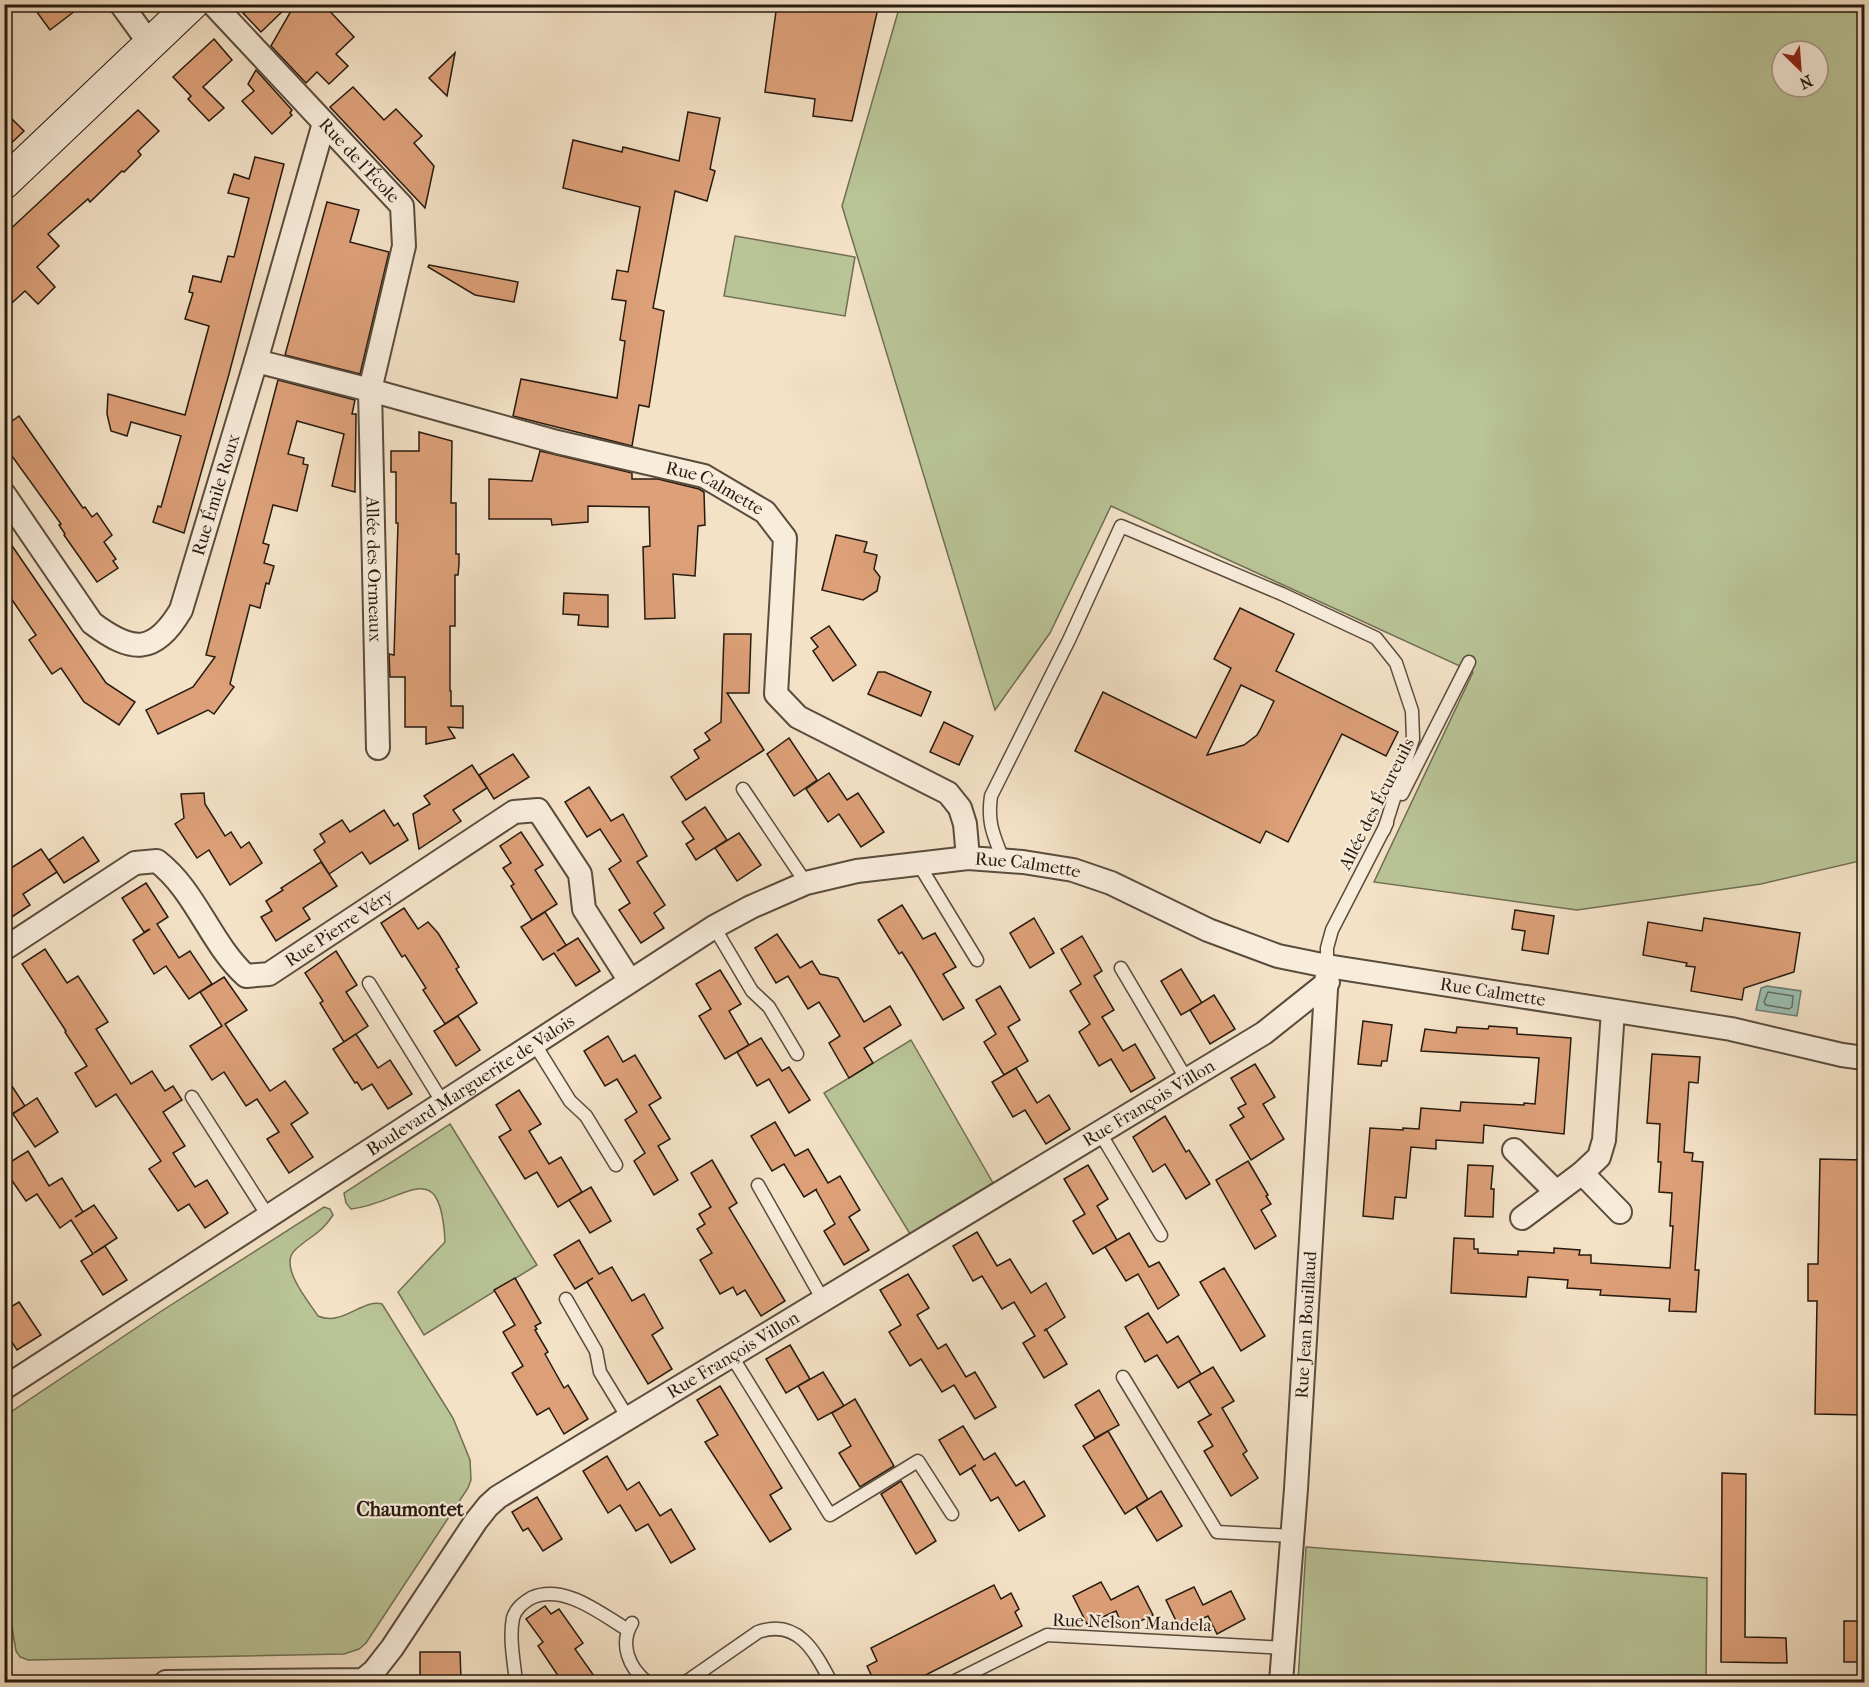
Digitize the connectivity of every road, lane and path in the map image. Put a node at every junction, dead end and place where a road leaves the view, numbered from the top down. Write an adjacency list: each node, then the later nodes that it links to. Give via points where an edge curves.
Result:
1 (121, 4): 4 (street)
2 (192, 4): 4 (main road)
3 (213, 4): 5 (street, Rue de l'École)
4 (150, 44): 6 (main road)
5 (324, 123): 7 (street, Rue Émile Roux); 8 (street, Rue de l'École, via 402,206 404,246)
6 (4, 183)
7 (256, 361): 8 (street, Rue Calmette); 9 (street, Rue Émile Roux, via 181,610 170,628 152,643 125,642 92,623)
8 (370, 390): 11 (street, Allée des Ormeaux); 14 (street, Rue Calmette, via 557,442 704,476 765,512 785,538 776,694 798,717 948,793 960,808 965,824)
9 (4, 494)
10 (1469, 662): 13 (lane, Allée des Écureuils)
11 (378, 748)
12 (743, 789): 17 (lane)
13 (1384, 830): 15 (lane, via 1413,739 1412,711 1396,663 1376,638 1122,526 991,796 990,825); 22 (lane, Allée des Écureuils, via 1332,930)
14 (968, 858): 15 (street, Rue Calmette); 16 (street, Boulevard Marguerite de Valois)
15 (1003, 860): 22 (street, Rue Calmette, via 1082,873 1111,883 1208,930)
16 (918, 863): 17 (street, Boulevard Marguerite de Valois); 20 (lane)
17 (806, 883): 18 (street, Boulevard Marguerite de Valois)
18 (714, 927): 23 (street, Boulevard Marguerite de Valois); 27 (lane, via 752,991 769,1007)
19 (4, 949): 23 (street, Rue Pierre Véry, via 135,863 157,861 173,874 232,963 246,976 269,974 514,812 538,810 580,874 584,909)
20 (977, 960)
21 (1121, 968): 29 (lane)
22 (1327, 974): 25 (street, Rue Calmette); 29 (street, Rue François Villon, via 1264,1033); 49 (street, Rue Jean Bouillaud)
23 (630, 981): 26 (street, Boulevard Marguerite de Valois)
24 (369, 983): 31 (lane)
25 (1613, 1011): 28 (street, Rue Calmette, via 1731,1029); 35 (street, via 1604,1140 1599,1156)
26 (534, 1043): 31 (street, Boulevard Marguerite de Valois); 34 (lane)
27 (797, 1054)
28 (1864, 1058)
29 (1187, 1080): 32 (street, Rue François Villon)
30 (192, 1097): 39 (lane)
31 (443, 1103): 39 (street, Boulevard Marguerite de Valois)
32 (1100, 1134): 41 (lane); 43 (street, Rue François Villon)
33 (1514, 1150): 37 (street)
34 (616, 1165)
35 (1582, 1173): 37 (street); 38 (street)
36 (758, 1185): 43 (lane)
37 (1556, 1192): 40 (street)
38 (1620, 1212)
39 (268, 1216): 46 (street, Boulevard Marguerite de Valois)
40 (1522, 1218)
41 (1161, 1235)
42 (566, 1299): 47 (lane, via 596,1351 600,1372)
43 (823, 1300): 44 (street, Rue François Villon)
44 (731, 1355): 47 (street, Rue François Villon); 48 (lane, via 830,1515 918,1461)
45 (1123, 1377): 49 (lane, via 1217,1532)
46 (4, 1388)
47 (628, 1418): 51 (street, Rue François Villon, via 488,1506 392,1648)
48 (952, 1514)
49 (1292, 1536): 50 (street, Rue Jean Bouillaud)
50 (1284, 1648): 57 (lane, Rue Nelson Mandela, via 1047,1635); 58 (street, Rue Jean Bouillaud)
51 (363, 1681): 52 (street, Rue François Villon)
52 (166, 1683)
53 (516, 1683): 54 (lane, via 513,1616 526,1601 550,1593 565,1596 630,1627 625,1645 627,1656)
54 (647, 1683)
55 (686, 1683): 56 (lane, via 771,1627 798,1635 816,1655)
56 (831, 1683)
57 (953, 1683)
58 (1281, 1683)

